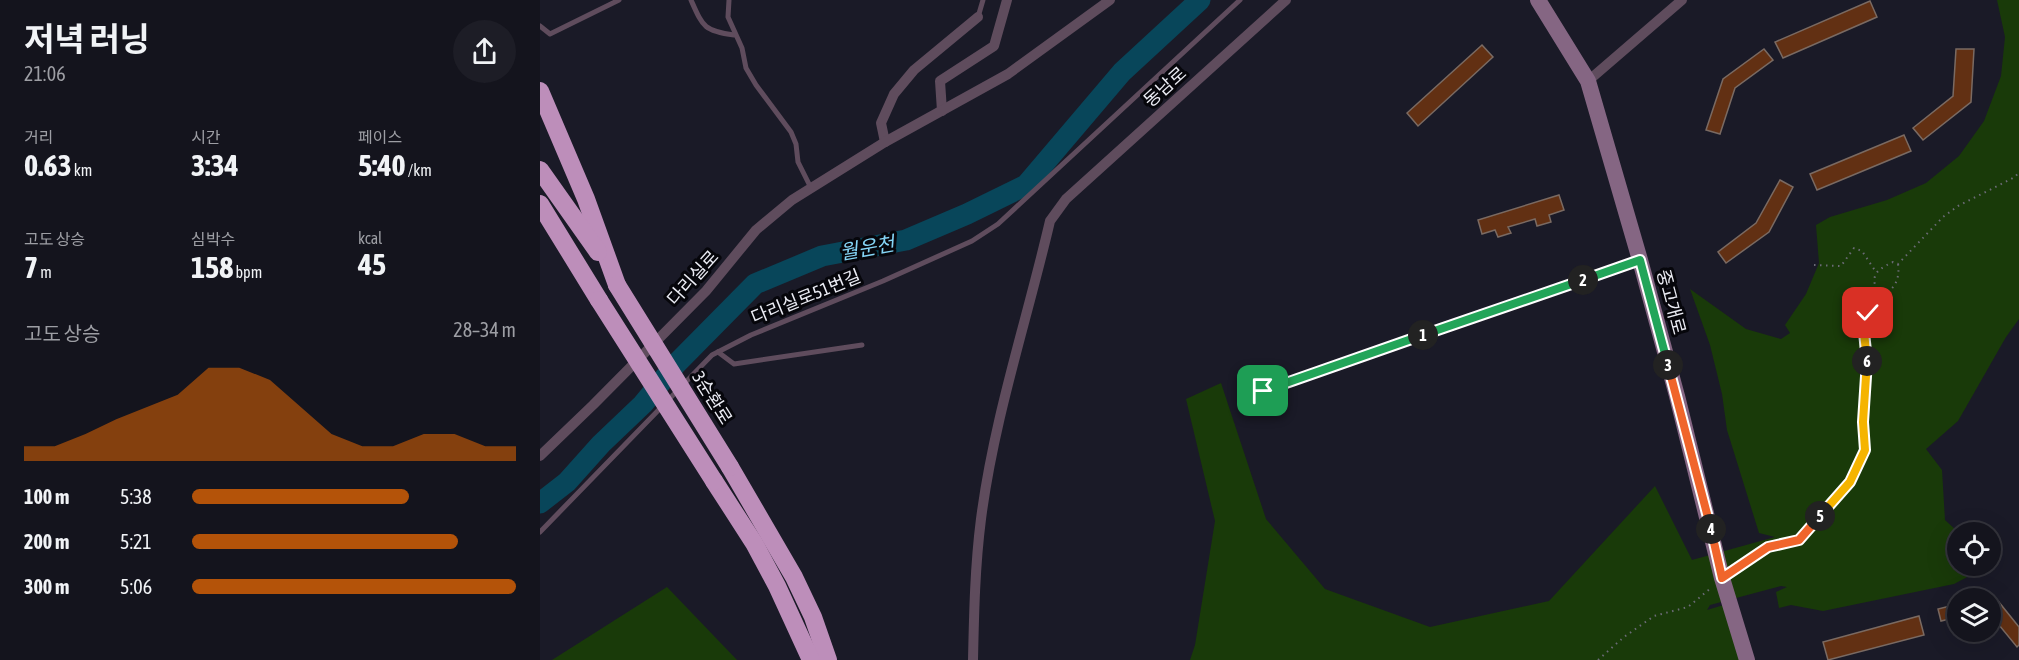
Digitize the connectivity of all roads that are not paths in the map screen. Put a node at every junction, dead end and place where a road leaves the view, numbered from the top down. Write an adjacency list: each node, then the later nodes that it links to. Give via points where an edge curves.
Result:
1 (620, 0): 12 (lane, via 550,34)
2 (691, 0): 13 (lane, via 706,27)
3 (729, 0): 13 (lane, via 728,17)
4 (983, 0): 11 (lane)
5 (1007, 0): 16 (street, via 994,46 940,81)
6 (1110, 0): 16 (street, 다리실로, via 1008,74)
7 (1240, 0): 26 (lane, 다리실로51번길, via 998,224 972,241)
8 (1286, 0): 32 (street, 동남로, via 1066,200 1050,221 1008,383 981,518)
9 (1538, 0): 14 (street, 중고개로)
10 (1682, 0): 14 (street)
11 (978, 17): 17 (street, via 914,70 894,94 881,123)
12 (540, 26)
13 (734, 34): 19 (lane, via 746,68 790,132 798,162)
14 (1588, 81): 22 (street, 중고개로)
15 (540, 91): 23 (highway)
16 (942, 111): 17 (street, 다리실로)
17 (885, 142): 19 (street, 다리실로)
18 (540, 170): 23 (highway, 3순환로)
19 (811, 188): 28 (street, 다리실로, via 756,230 706,291)
20 (540, 204): 24 (highway)
21 (540, 222): 24 (highway)
22 (1640, 260): 27 (street); 33 (street, 중고개로)
23 (617, 285): 31 (highway, 3순환로, bridge, via 794,577)
24 (599, 300): 30 (highway, bridge, via 754,543)
25 (862, 345): 26 (lane, via 734,364)
26 (718, 352): 29 (lane, 다리실로51번길)
27 (1263, 391)
28 (540, 456)
29 (540, 532)
30 (812, 660)
31 (828, 660)
32 (973, 660)
33 (1747, 660)

